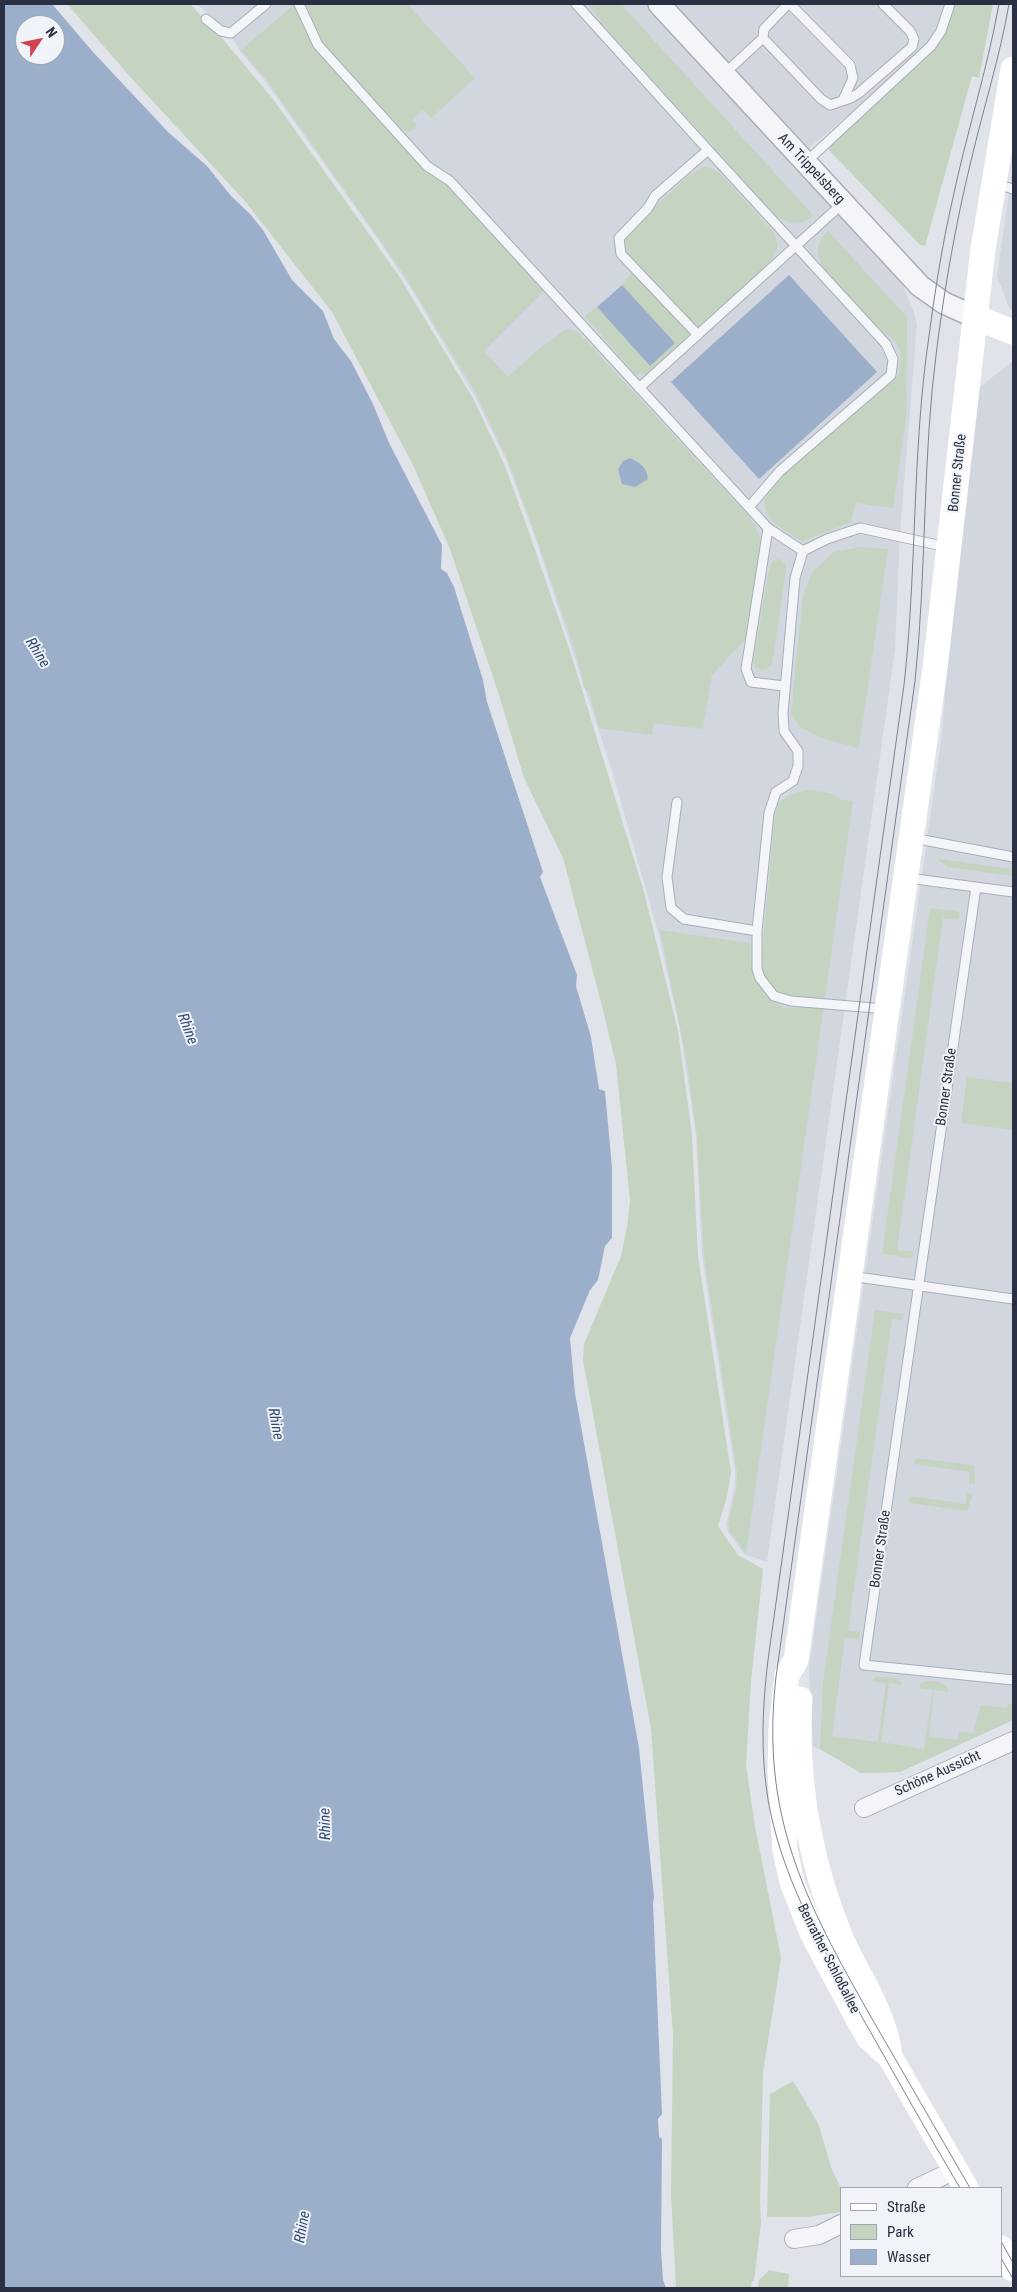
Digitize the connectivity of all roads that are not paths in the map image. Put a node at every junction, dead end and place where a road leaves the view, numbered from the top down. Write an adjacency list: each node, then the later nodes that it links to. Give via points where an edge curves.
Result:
1 (266, 4): 8 (lane, via 230,33 221,31)
2 (299, 4): 21 (lane, via 318,45 427,166 450,181)
3 (576, 4): 13 (lane)
4 (659, 4): 10 (street, Am Trippelsberg)
5 (789, 4): 9 (lane, via 764,29); 12 (lane, via 850,65 853,78)
6 (883, 4): 12 (lane, via 910,32 914,38 912,47 859,93)
7 (950, 4): 14 (lane, via 941,31 931,46)
8 (206, 19)
9 (763, 38): 10 (lane); 12 (lane, via 821,99 830,105)
10 (723, 74): 14 (street, Am Trippelsberg)
11 (1013, 74): 15 (main road, Bonner Straße)
12 (843, 100)
13 (708, 150): 17 (lane); 20 (lane, via 655,196 619,238 621,254)
14 (805, 163): 16 (street, Am Trippelsberg)
15 (1003, 186): 18 (main road, Bonner Straße, via 983,249)
16 (842, 204): 17 (lane); 18 (street, Am Trippelsberg, via 920,286 939,301)
17 (795, 246): 20 (lane); 22 (lane, via 886,344 893,360 891,375 780,472)
18 (975, 317): 19 (main road); 24 (main road, Bonner Straße)
19 (1013, 332)
20 (698, 335): 21 (lane)
21 (639, 388): 22 (lane)
22 (749, 507): 23 (lane)
23 (768, 528): 25 (lane); 26 (lane, via 746,669 751,682)
24 (950, 548): 25 (lane, via 860,528 827,539); 28 (main road, Bonner Straße)
25 (803, 552): 26 (lane, via 795,578)
26 (784, 686): 33 (lane, via 784,731 798,751 798,766 794,781 776,792 769,813)
27 (677, 802): 33 (lane, via 667,877 671,908 684,919)
28 (912, 838): 29 (lane); 30 (main road, Bonner Straße)
29 (1013, 857)
30 (908, 878): 31 (lane); 34 (main road, Bonner Straße)
31 (976, 887): 32 (lane); 36 (lane, Bonner Straße)
32 (1013, 892)
33 (757, 931): 34 (lane, via 757,968 760,978 774,996 791,1001)
34 (887, 1009): 35 (main road, Bonner Straße)
35 (850, 1276): 36 (lane); 38 (main road, Bonner Straße)
36 (918, 1286): 37 (lane); 39 (lane, Bonner Straße, via 864,1665)
37 (1013, 1300)
38 (796, 1660): 42 (main road, Bonner Straße, via 801,1678 798,1747); 43 (main road, Bonner Straße, via 787,1675 781,1729)
39 (1013, 1680)
40 (1013, 1741): 41 (street, Schöne Aussicht)
41 (864, 1808)
42 (812, 1844): 44 (main road, Benrather Schloßallee, via 822,1890 888,2037)
43 (785, 1850): 44 (main road, Benrather Schloßallee, via 800,1908 815,1939 869,2038)
44 (890, 2057): 45 (main road, Benrather Schloßallee)
45 (961, 2179): 46 (street)
46 (922, 2187)
47 (840, 2224): 48 (street, via 819,2235)
48 (794, 2239)
49 (1002, 2250): 50 (main road)
50 (1013, 2269)

